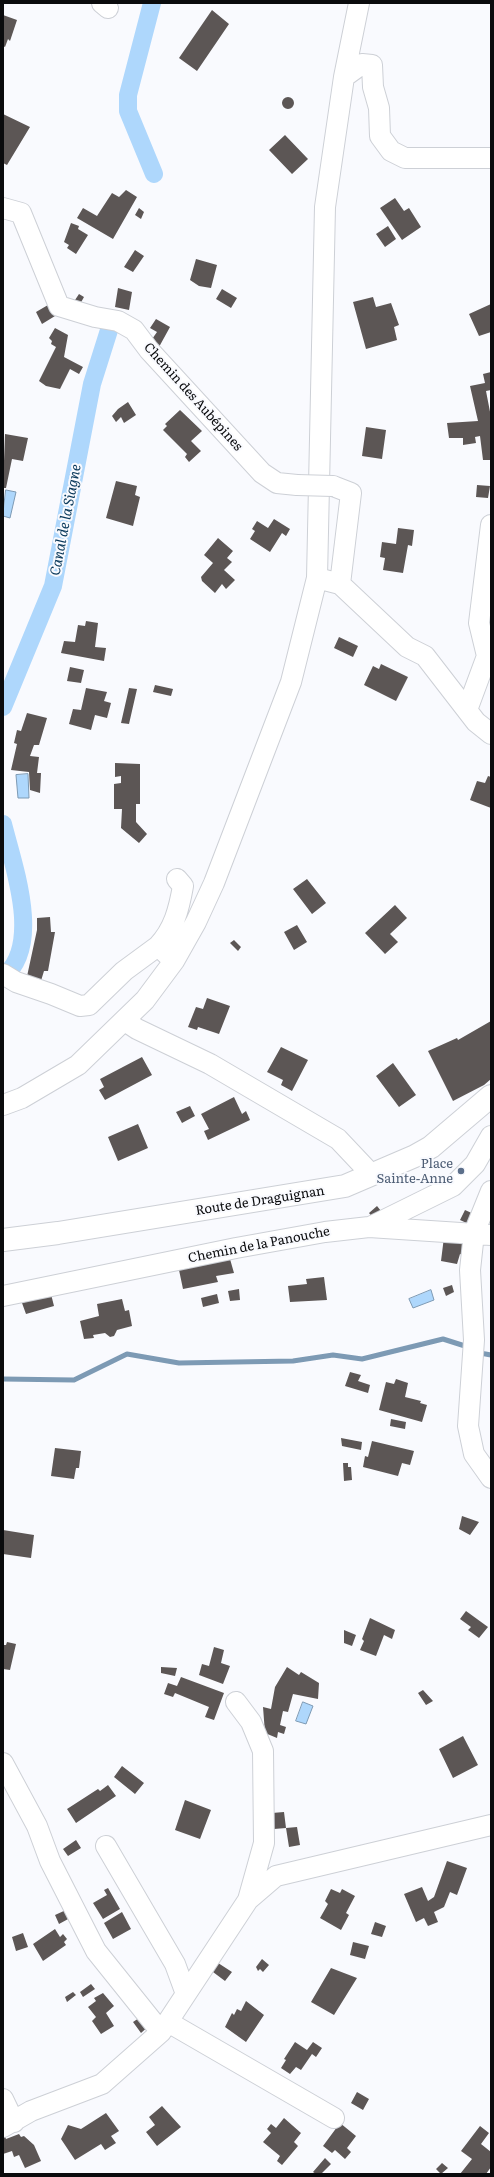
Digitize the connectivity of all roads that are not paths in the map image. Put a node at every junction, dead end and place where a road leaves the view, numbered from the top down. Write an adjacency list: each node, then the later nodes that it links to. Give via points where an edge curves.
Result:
1 (359, 3): 2 (street)
2 (344, 77): 3 (street, via 362,64 372,64 373,87 379,108 380,136 391,150 404,158); 6 (street, via 325,207)
3 (491, 158)
4 (3, 208): 7 (street, Chemin des Aubépines, bridge, via 21,214 60,306 118,321 134,330 149,350 262,473 277,483 333,486 351,493)
5 (491, 525): 8 (street, via 479,623 487,656)
6 (317, 578): 7 (street); 12 (street, via 291,682 214,883)
7 (340, 584): 8 (street, via 407,647 425,656)
8 (466, 710): 9 (street)
9 (491, 734)
10 (176, 879): 11 (street, via 183,886 178,912 168,935)
11 (158, 946): 12 (street); 13 (street, via 124,971 89,1005 80,1006)
12 (174, 961): 14 (street)
13 (9, 978)
14 (126, 1021): 16 (street, via 78,1065 22,1098); 18 (street, via 137,1029 210,1064 338,1139)
15 (491, 1096): 18 (main road, Route de Draguignan, via 431,1147)
16 (3, 1105)
17 (491, 1136): 20 (street, via 475,1164 453,1186)
18 (372, 1175): 22 (main road, Route de Draguignan, via 345,1186)
19 (491, 1191): 21 (street)
20 (369, 1227): 21 (street, Chemin de la Panouche); 23 (street, Chemin de la Panouche, via 236,1248)
21 (483, 1234): 24 (street, via 470,1270 474,1340 468,1426 474,1454)
22 (3, 1240)
23 (3, 1296)
24 (491, 1478)
25 (236, 1702): 29 (street, via 251,1722 263,1751 264,1843)
26 (3, 1762): 31 (street, via 37,1826 50,1862 96,1952)
27 (491, 1825): 29 (street, via 276,1876)
28 (106, 1846): 30 (street, via 175,1964)
29 (248, 1900): 30 (street)
30 (186, 1994): 31 (street)
31 (164, 2027): 33 (street); 34 (street, via 102,2084 31,2111)
32 (3, 2099): 34 (street)
33 (334, 2118)
34 (9, 2124)

